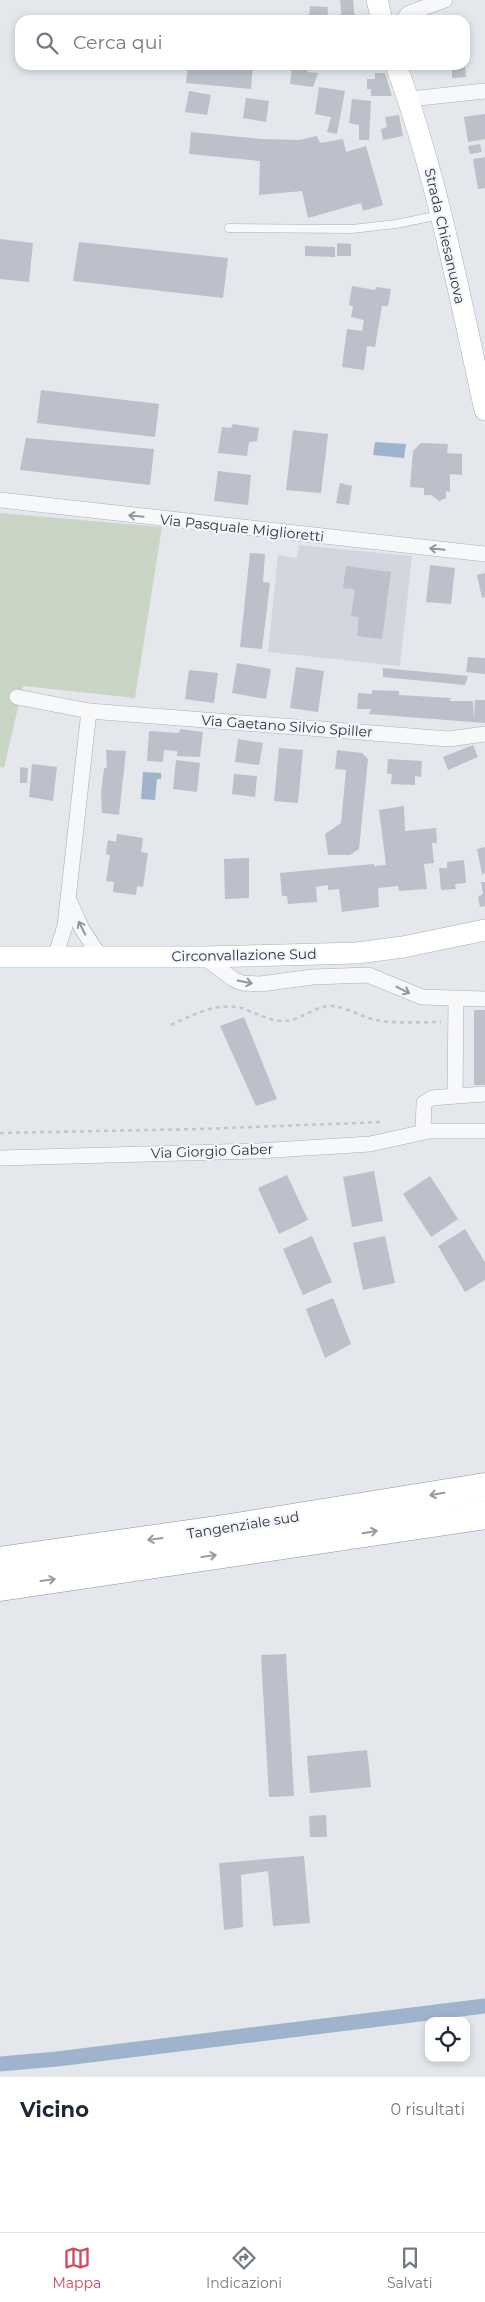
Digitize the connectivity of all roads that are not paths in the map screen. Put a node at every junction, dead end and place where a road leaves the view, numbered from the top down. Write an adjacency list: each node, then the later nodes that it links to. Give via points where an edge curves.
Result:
1 (377, 0): 3 (main road)
2 (445, 0): 4 (street)
3 (381, 15)
4 (407, 15)
5 (398, 70): 7 (main road, Strada Chiesanuova)
6 (485, 91): 7 (street)
7 (410, 99): 8 (main road, Strada Chiesanuova)
8 (440, 215): 9 (lane, via 352,229); 10 (main road, Strada Chiesanuova)
9 (229, 228)
10 (485, 410)
11 (0, 500): 12 (street, Via Pasquale Miglioretti, one-way to 11)
12 (485, 554)
13 (17, 697): 14 (street, Via Gaetano Silvio Spiller)
14 (88, 711): 15 (street, Via Gaetano Silvio Spiller, via 449,739); 16 (street)
15 (485, 734)
16 (68, 900): 18 (street, one-way to 16); 19 (street)
17 (485, 930): 21 (main road, Circonvallazione Sud, via 357,953)
18 (99, 955): 19 (main road, Circonvallazione Sud); 21 (main road, Circonvallazione Sud)
19 (56, 956): 20 (main road, Circonvallazione Sud)
20 (0, 957)
21 (204, 957): 22 (street, one-way to 22, via 242,983 368,975 412,994)
22 (449, 999): 23 (street); 25 (street, via 456,1022)
23 (485, 999)
24 (485, 1094): 25 (street)
25 (455, 1096): 27 (street, via 432,1098 424,1103)
26 (485, 1131): 27 (street, Via Giorgio Gaber)
27 (422, 1132): 28 (street, Via Giorgio Gaber, via 370,1144)
28 (0, 1158)
29 (485, 1487): 31 (highway, Tangenziale sud, one-way to 31)
30 (485, 1515): 32 (highway, Tangenziale sud, one-way to 30)
31 (0, 1561)
32 (0, 1587)

